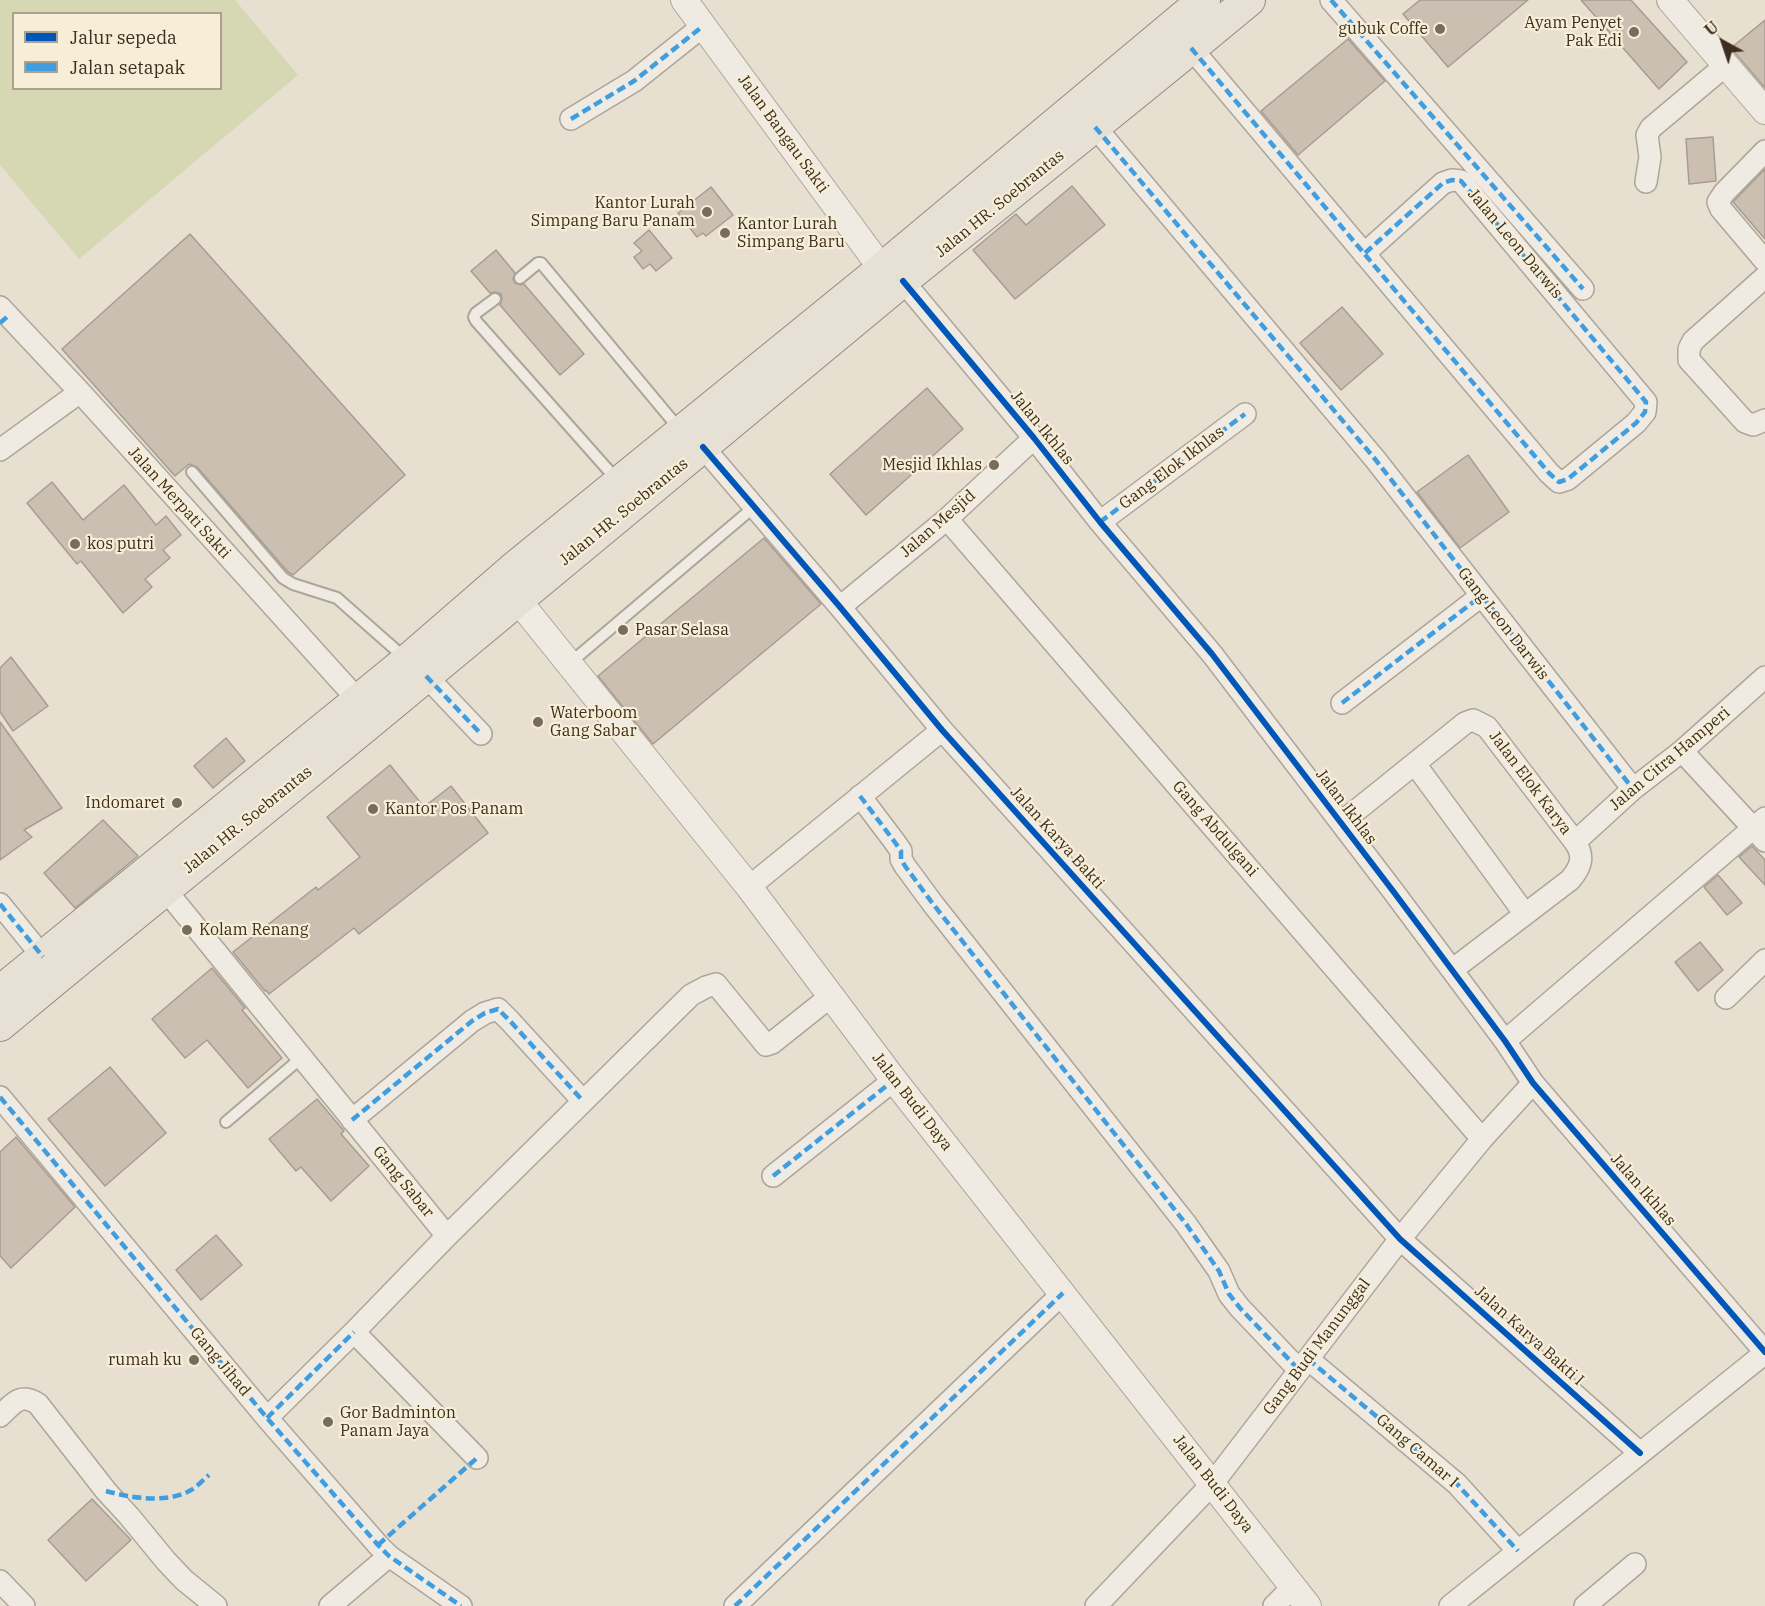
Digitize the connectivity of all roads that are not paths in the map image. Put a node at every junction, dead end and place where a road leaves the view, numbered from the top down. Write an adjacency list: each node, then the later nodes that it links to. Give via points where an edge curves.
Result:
1 (684, 0): 6 (street, Jalan Bangau Sakti)
2 (1204, 0): 12 (main road, Jalan HR. Soebrantas)
3 (1249, 0): 7 (main road, Jalan HR. Soebrantas)
4 (1331, 0): 20 (street)
5 (1670, 0): 8 (street)
6 (703, 26): 10 (street, via 634,81); 17 (street, Jalan Bangau Sakti)
7 (1191, 48): 11 (main road, Jalan HR. Soebrantas); 15 (street)
8 (1726, 65): 9 (street); 14 (street, via 1651,128 1647,135 1650,157)
9 (1765, 111)
10 (571, 119)
11 (1095, 127): 12 (main road, Jalan HR. Soebrantas); 34 (street, Gang Leon Darwis, via 1375,459)
12 (1049, 147): 17 (main road, Jalan HR. Soebrantas)
13 (1765, 151): 16 (street, via 1718,202)
14 (1646, 182)
15 (1364, 254): 15 (street, Jalan Leon Darwis, via 1443,183 1461,181 1646,402 1646,412 1568,479 1559,482)
16 (1765, 261)
17 (892, 275): 26 (street, Jalan Ikhlas); 27 (main road, Jalan HR. Soebrantas)
18 (1765, 277): 25 (street, via 1693,341 1689,349 1689,360 1745,422 1753,425)
19 (520, 278): 27 (lane, via 541,263)
20 (1583, 289)
21 (495, 299): 30 (lane, via 476,313 476,321)
22 (3, 315): 23 (street, Jalan Merpati Sakti)
23 (80, 392): 28 (street); 40 (street, Jalan Merpati Sakti)
24 (1245, 414): 33 (street, Gang Elok Ikhlas)
25 (1765, 420)
26 (1034, 438): 32 (street, Jalan Mesjid); 33 (street, Jalan Ikhlas)
27 (692, 439): 30 (main road, Jalan HR. Soebrantas); 31 (street, Jalan Karya Bakti); 35 (main road, Jalan HR. Soebrantas)
28 (0, 450)
29 (192, 472): 38 (lane, via 283,578 337,598)
30 (619, 483): 38 (main road, Jalan HR. Soebrantas, via 513,569)
31 (754, 507): 36 (street, Jalan Karya Bakti); 37 (lane)
32 (947, 519): 36 (street, Jalan Mesjid); 70 (street, Gang Abdulgani)
33 (1100, 522): 48 (street, Jalan Ikhlas, via 1212,654)
34 (1481, 596): 41 (street); 46 (street, Gang Leon Darwis)
35 (517, 599): 37 (street, Jalan Budi Daya); 38 (main road, Jalan HR. Soebrantas)
36 (840, 607): 42 (street, Jalan Karya Bakti)
37 (570, 663): 51 (street, Jalan Budi Daya)
38 (417, 668): 40 (main road, Jalan HR. Soebrantas); 43 (street); 52 (main road, Jalan HR. Soebrantas)
39 (1765, 677): 44 (street, Jalan Citra Hamperi)
40 (358, 700): 55 (main road, Jalan HR. Soebrantas)
41 (1342, 703)
42 (942, 730): 47 (street); 73 (street, Jalan Karya Bakti)
43 (481, 734)
44 (1682, 751): 46 (street, Jalan Citra Hamperi); 49 (street)
45 (1414, 764): 48 (street, Jalan Elok Karya); 50 (street, Jalan Elok Karya, via 1465,723 1477,720 1487,727); 54 (street)
46 (1633, 789): 50 (street, Jalan Citra Hamperi)
47 (860, 796): 51 (street); 77 (street, Gang Camar I, via 901,851 904,866 1186,1224 1219,1271 1229,1294)
48 (1342, 822): 57 (street, Jalan Ikhlas)
49 (1761, 829): 62 (street)
50 (1575, 842): 54 (street, via 1581,864 1570,880)
51 (749, 887): 59 (street, Jalan Budi Daya)
52 (164, 888): 55 (main road, Jalan HR. Soebrantas); 63 (street, Gang Sabar)
53 (0, 904): 55 (street)
54 (1525, 914): 57 (street)
55 (61, 953): 58 (main road, Jalan HR. Soebrantas); 61 (main road, Jalan HR. Soebrantas)
56 (1765, 960): 60 (street)
57 (1452, 970): 62 (street, Jalan Ikhlas)
58 (0, 992)
59 (831, 996): 64 (street, Jalan Budi Daya); 67 (street, via 766,1045 716,984 706,987 691,995)
60 (1726, 998)
61 (0, 1025)
62 (1505, 1041): 65 (street, Jalan Ikhlas)
63 (301, 1058): 68 (street, Gang Sabar); 69 (lane)
64 (894, 1080): 71 (street); 74 (street, Jalan Budi Daya)
65 (1533, 1083): 70 (street, Gang Budi Manunggal); 76 (street, Jalan Ikhlas)
66 (0, 1097): 79 (street, Gang Jihad)
67 (583, 1101): 68 (street, via 498,1010 484,1013 472,1022); 72 (street)
68 (352, 1120): 72 (street, Gang Sabar)
69 (226, 1122)
70 (1482, 1139): 73 (street, Gang Budi Manunggal)
71 (773, 1176)
72 (447, 1236): 75 (street)
73 (1400, 1239): 77 (street, Gang Budi Manunggal); 80 (street, Jalan Karya Bakti I)
74 (1063, 1293): 82 (street, Jalan Budi Daya); 92 (street)
75 (354, 1332): 79 (street); 81 (street)
76 (1765, 1352): 80 (street)
77 (1304, 1364): 82 (street, Gang Budi Manunggal); 83 (street, Gang Camar I, via 1457,1484)
78 (0, 1416): 89 (street, via 20,1399 30,1398 38,1404 166,1561)
79 (267, 1419): 84 (street, Gang Jihad)
80 (1640, 1453): 83 (street)
81 (477, 1458)
82 (1212, 1483): 87 (street, Jalan Budi Daya); 93 (street, Gang Budi Manunggal)
83 (1518, 1551): 95 (street)
84 (389, 1556): 90 (street); 91 (street, Gang Jihad)
85 (1635, 1564): 96 (street)
86 (0, 1581): 88 (street)
87 (1301, 1597): 94 (street)
88 (24, 1606)
89 (216, 1606)
90 (330, 1606)
91 (461, 1606)
92 (735, 1606)
93 (1096, 1606)
94 (1274, 1606)
95 (1450, 1606)
96 (1585, 1606)

